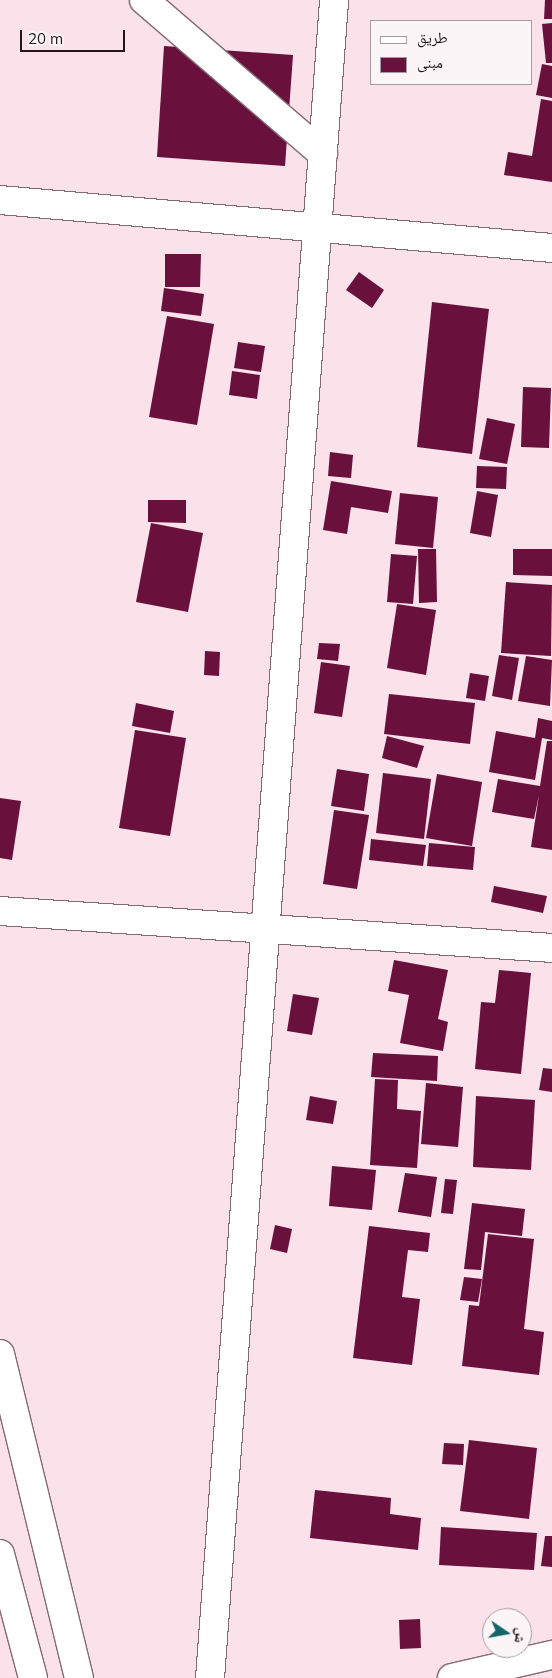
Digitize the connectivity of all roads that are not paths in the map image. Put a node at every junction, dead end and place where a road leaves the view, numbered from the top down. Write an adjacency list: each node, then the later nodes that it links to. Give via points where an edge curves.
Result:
1 (144, 0): 3 (street)
2 (334, 0): 3 (street)
3 (323, 154): 5 (street)
4 (0, 200): 5 (street)
5 (318, 225): 6 (street); 8 (street)
6 (552, 248)
7 (0, 911): 8 (street)
8 (266, 929): 9 (street); 15 (street)
9 (552, 948)
10 (0, 1354): 14 (street)
11 (0, 1554): 13 (street)
12 (552, 1655): 16 (street)
13 (33, 1678)
14 (79, 1678)
15 (210, 1678)
16 (452, 1678)

